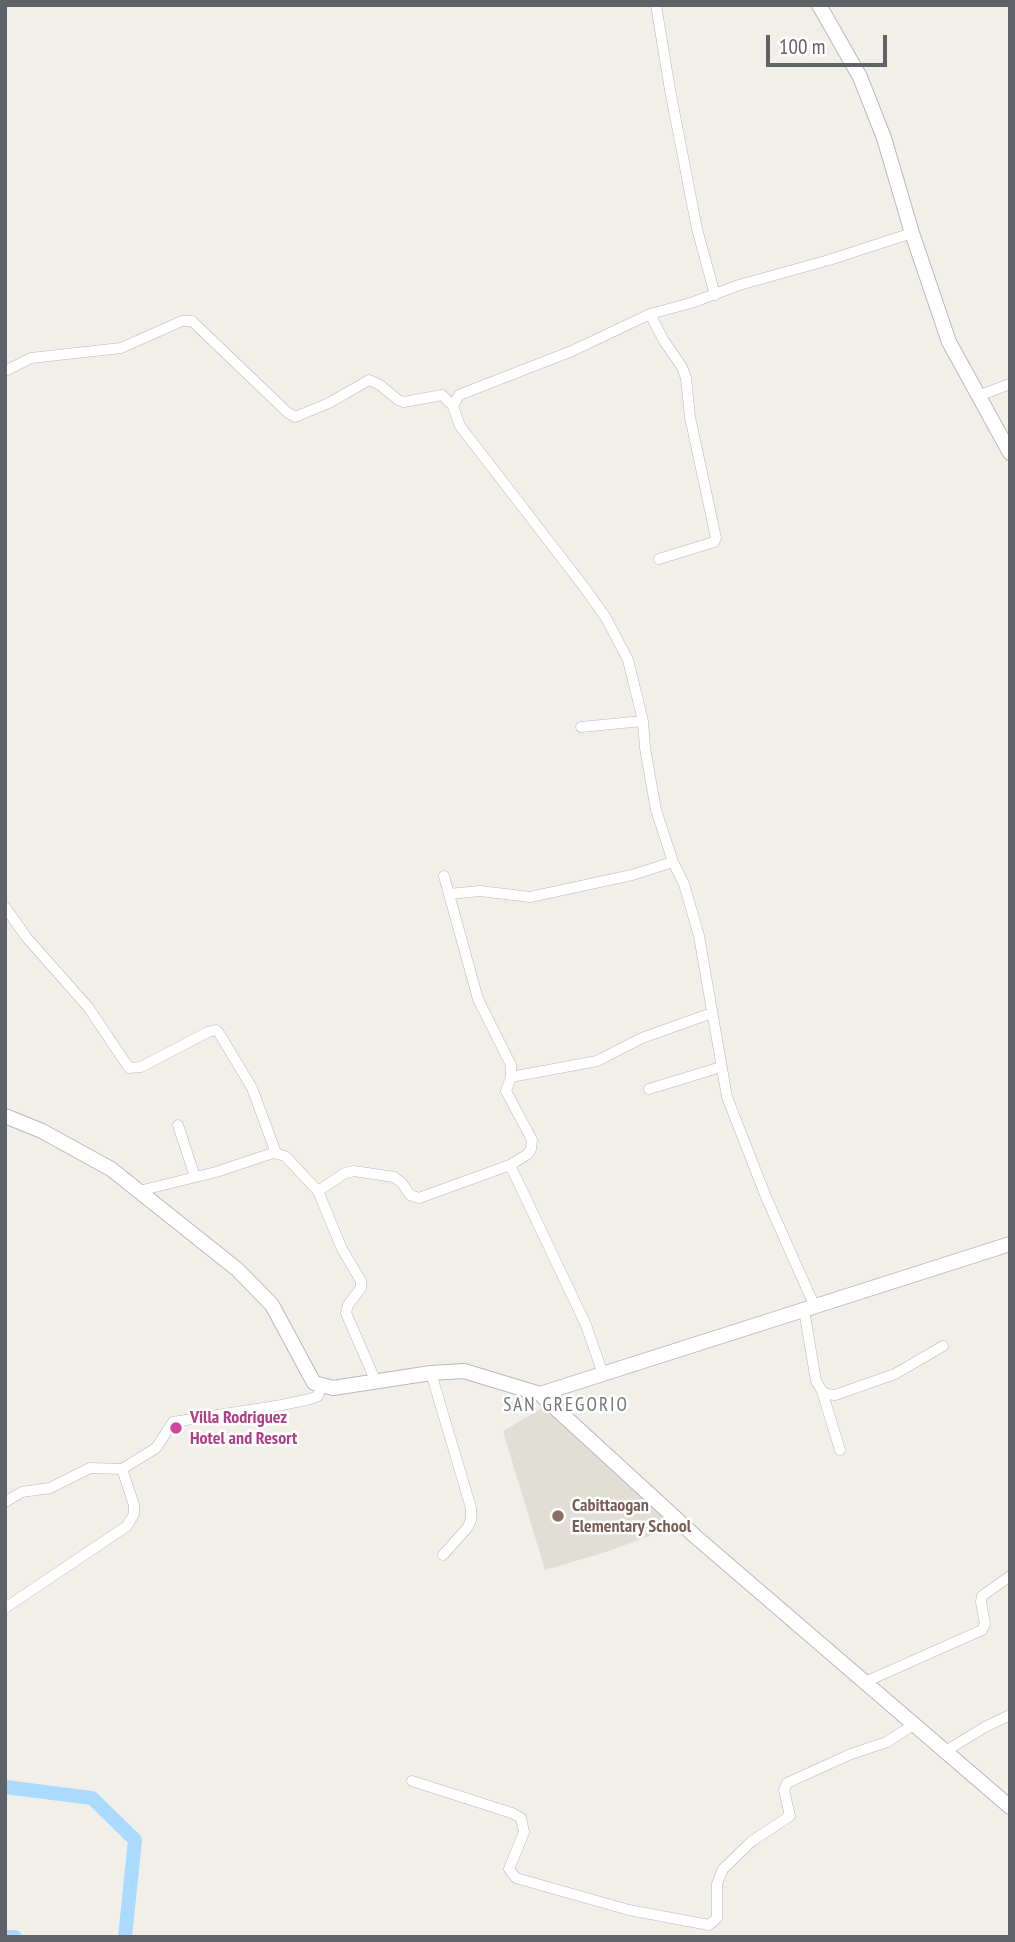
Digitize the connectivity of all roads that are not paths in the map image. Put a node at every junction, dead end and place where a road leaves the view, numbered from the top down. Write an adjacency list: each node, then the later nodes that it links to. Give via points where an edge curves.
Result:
1 (656, 5): 4 (street, via 697,229)
2 (819, 5): 3 (street, via 860,77)
3 (912, 233): 4 (street); 8 (street, via 940,320)
4 (715, 295): 5 (street)
5 (650, 314): 9 (street, via 459,396); 11 (street, via 687,383 716,538)
6 (5, 371): 9 (street, via 31,358 121,348 181,321 192,321 295,417 369,380 404,402 442,396)
7 (1010, 384): 8 (street)
8 (978, 396): 10 (street)
9 (453, 406): 12 (street, via 460,426 606,618 628,660)
10 (1010, 453)
11 (659, 559)
12 (643, 721): 13 (street); 14 (street, via 656,810)
13 (581, 727)
14 (673, 862): 16 (street, via 530,897 480,891); 18 (street, via 695,918)
15 (444, 876): 16 (street)
16 (449, 894): 20 (street, via 478,999 506,1053)
17 (5, 907): 24 (street, via 93,1014 129,1068 141,1067 203,1034 219,1033 252,1088)
18 (712, 1013): 19 (street); 20 (street, via 642,1038 597,1061)
19 (721, 1067): 21 (street); 30 (street, via 738,1128 799,1267)
20 (511, 1077): 25 (street, via 506,1091 533,1145 528,1154)
21 (649, 1089)
22 (5, 1116): 27 (street, via 81,1152)
23 (178, 1125): 26 (street)
24 (276, 1153): 26 (street); 28 (street, via 285,1156)
25 (510, 1165): 28 (street, via 419,1198 394,1177 354,1171); 33 (street, via 586,1325)
26 (195, 1177): 27 (street)
27 (139, 1191): 35 (street, via 254,1284 283,1322 311,1379)
28 (318, 1191): 34 (street, via 361,1281 346,1313)
29 (1010, 1244): 30 (street)
30 (810, 1309): 33 (street); 36 (street)
31 (943, 1346): 36 (street, via 895,1374 835,1395)
32 (431, 1373): 34 (street); 37 (street, via 476,1373); 41 (street, via 471,1508 468,1527)
33 (603, 1374): 37 (street)
34 (376, 1382): 35 (street)
35 (321, 1386): 39 (street, via 310,1399 173,1422 156,1448)
36 (822, 1391): 38 (street)
37 (540, 1394): 44 (street)
38 (840, 1450)
39 (122, 1469): 40 (street, via 90,1468 50,1488 22,1492); 43 (street, via 134,1505 127,1526)
40 (5, 1503)
41 (443, 1555)
42 (1010, 1576): 44 (street, via 982,1596 982,1630)
43 (5, 1608)
44 (864, 1682): 46 (street)
45 (1010, 1715): 47 (street)
46 (913, 1726): 47 (street); 48 (street, via 887,1742 786,1783 790,1816 752,1841 723,1869 717,1884 717,1917 709,1925 629,1910 516,1878 509,1869 524,1832 521,1818)
47 (944, 1752): 49 (street)
48 (412, 1781)
49 (1010, 1808)

